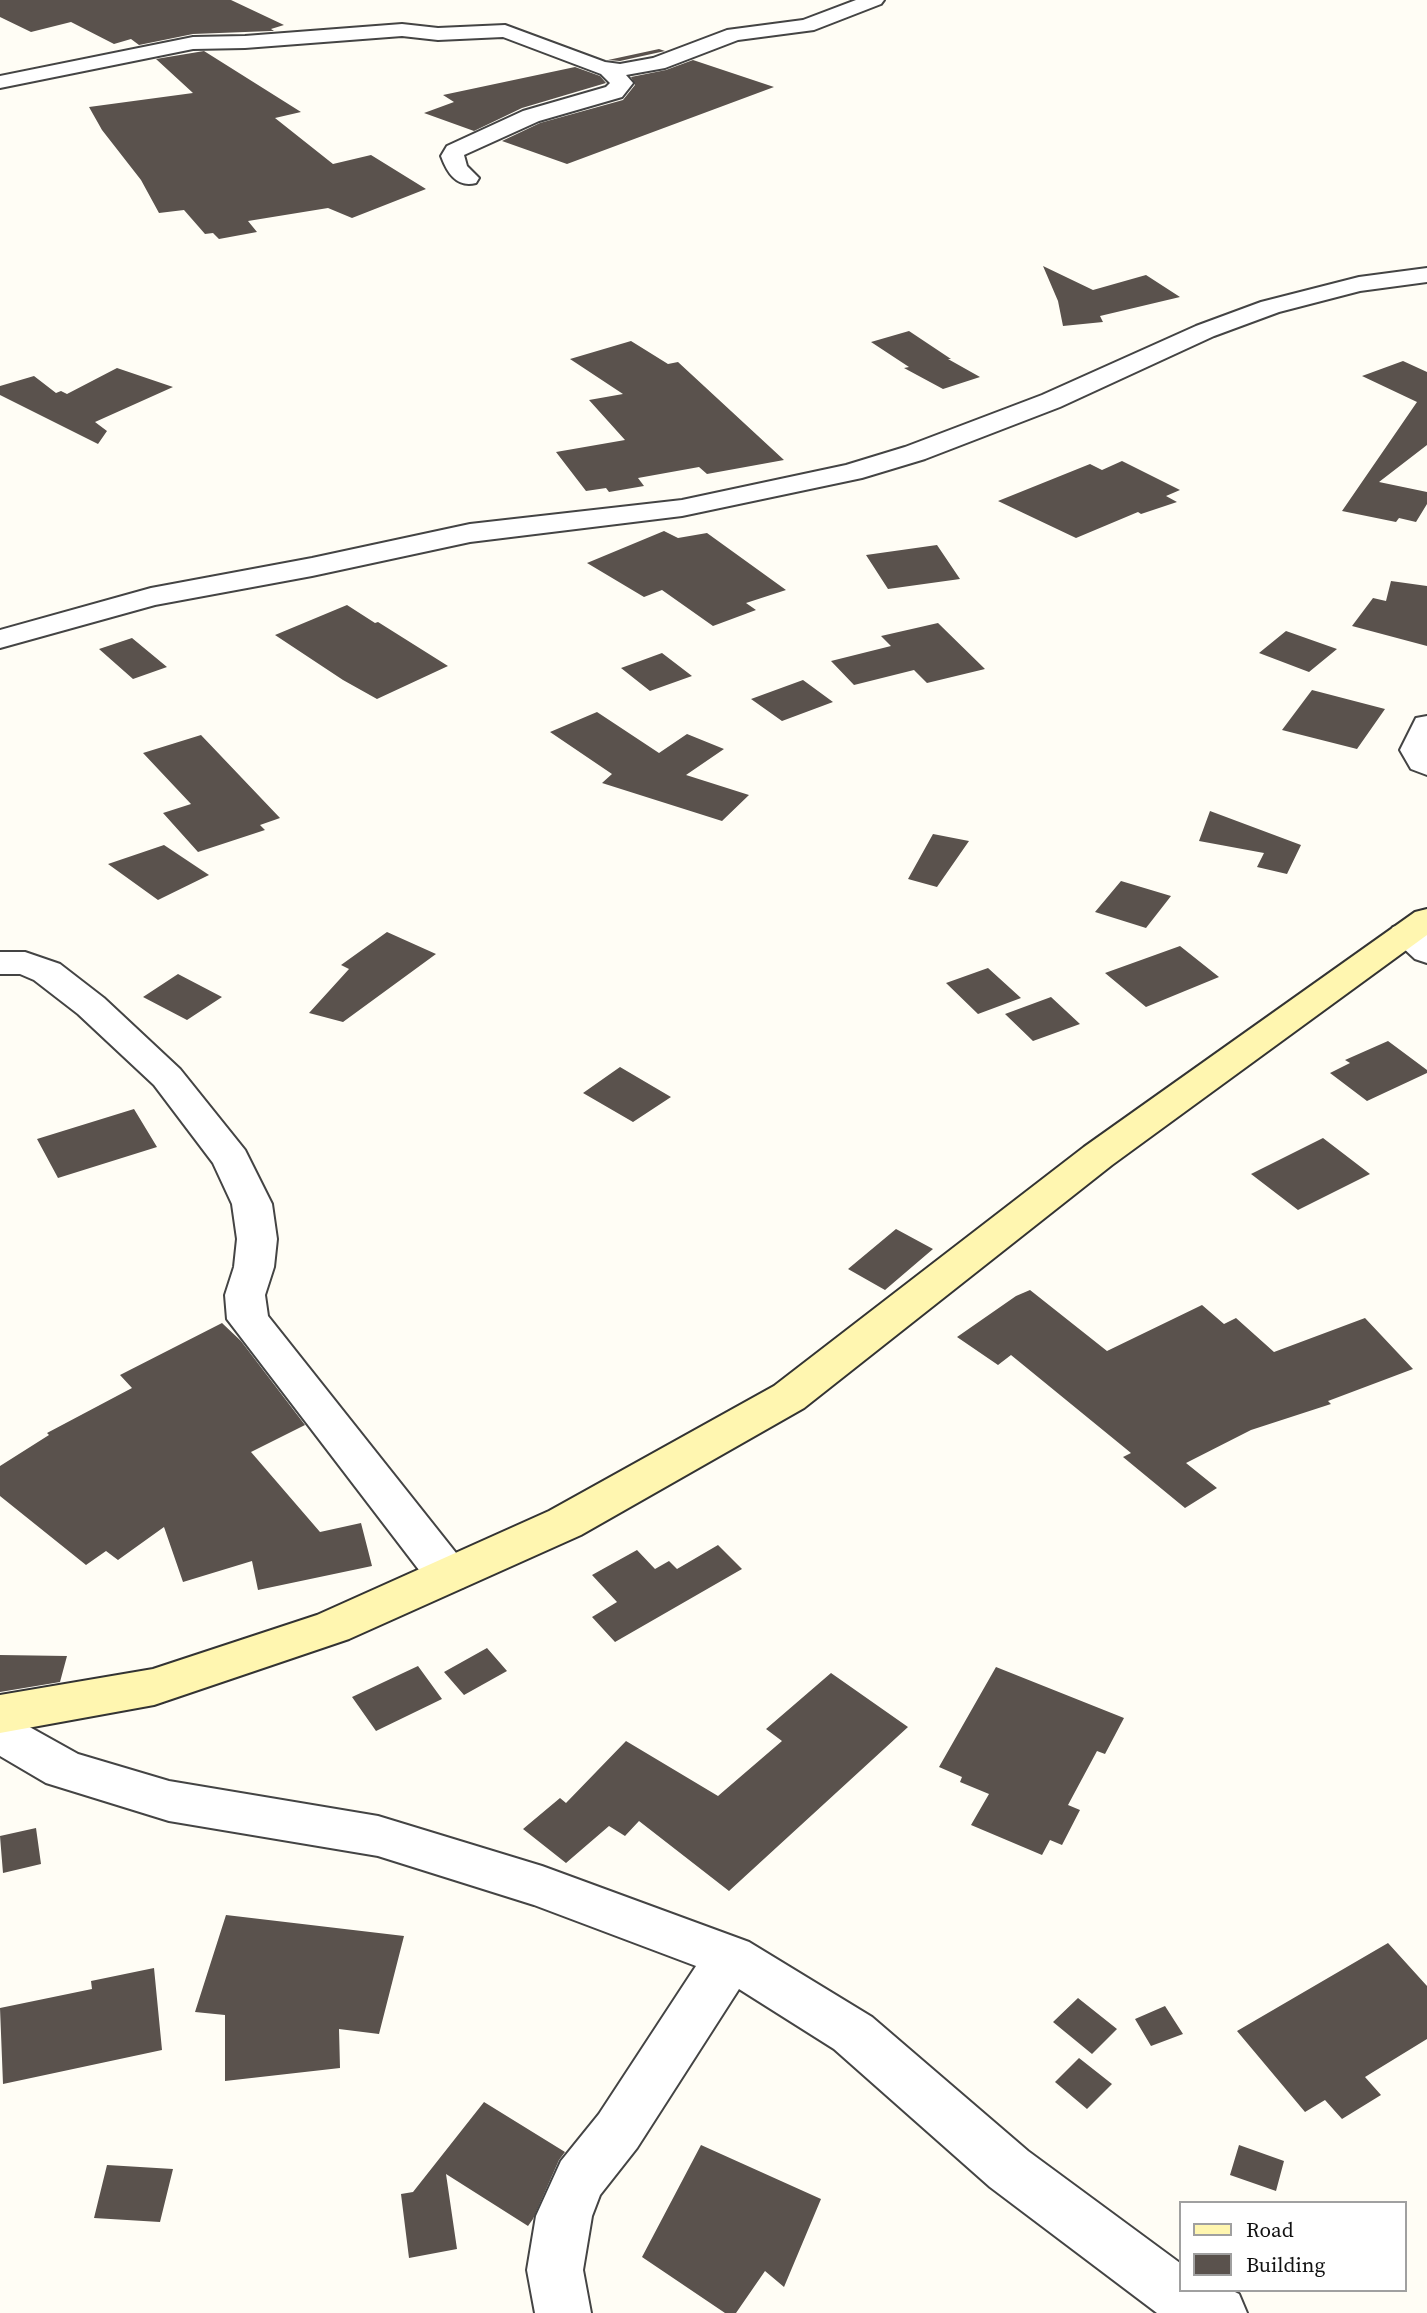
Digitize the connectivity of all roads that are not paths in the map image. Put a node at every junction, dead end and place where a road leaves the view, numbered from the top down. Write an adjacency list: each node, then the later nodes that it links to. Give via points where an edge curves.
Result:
1 (874, 0): 2 (street, via 807,26 734,34 658,64)
2 (609, 69): 3 (street, via 505,31 447,34 402,30 192,43); 4 (street, via 622,83 614,92 531,116 455,151 452,156 457,169)
3 (0, 82)
4 (468, 178)
5 (1427, 275): 6 (street, via 1359,284 1270,307 1205,331 1051,401 852,472 682,508 470,533 151,597)
6 (0, 639)
7 (1427, 725): 8 (street, via 1416,750)
8 (1427, 765)
9 (1420, 935): 11 (main road, via 1098,1156 789,1396 565,1523)
10 (0, 963): 11 (street, via 25,963 47,972 91,1006 167,1077 231,1159 252,1204 257,1239 245,1295 248,1319)
11 (448, 1576): 12 (main road, via 333,1627 154,1687)
12 (0, 1714)
13 (0, 1733): 14 (street, via 63,1769 169,1801 378,1836 541,1887)
14 (732, 1957): 15 (street, via 618,2132 580,2179 564,2216 555,2270); 16 (street, via 853,2033 1009,2169 1178,2295)
15 (563, 2313)
16 (1219, 2313)

